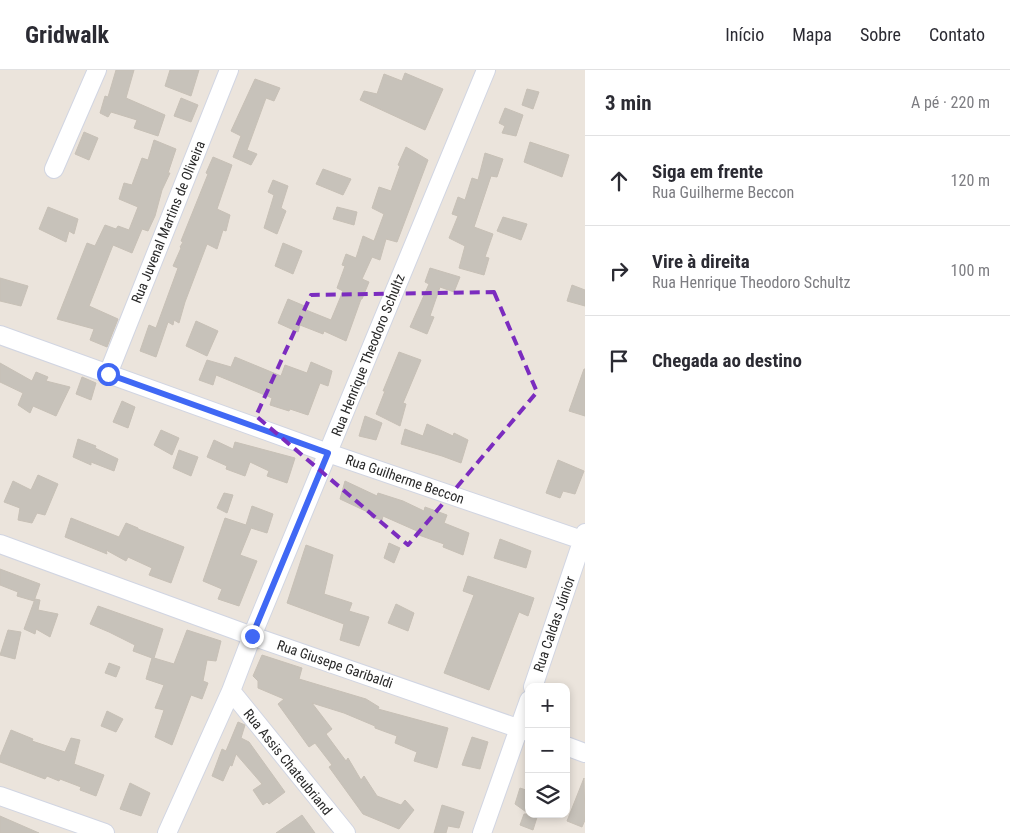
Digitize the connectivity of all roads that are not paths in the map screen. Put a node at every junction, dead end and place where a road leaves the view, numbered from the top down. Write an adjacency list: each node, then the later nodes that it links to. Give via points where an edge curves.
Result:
1 (97, 70): 4 (street)
2 (229, 70): 6 (street, Rua Juvenal Martins de Oliveira)
3 (486, 70): 7 (street, Rua Henrique Theodoro Schultz)
4 (54, 169)
5 (0, 335): 6 (street, Rua Guilherme Beccon)
6 (108, 374): 7 (street, Rua Guilherme Beccon)
7 (328, 453): 8 (street, Rua Guilherme Beccon); 10 (street, Rua Henrique Theodoro Schultz)
8 (584, 538): 11 (street, Rua Caldas Júnior)
9 (0, 544): 10 (street, Rua Giusepe Garibaldi)
10 (252, 636): 12 (street, Rua Henrique Theodoro Schultz); 13 (street, Rua Giusepe Garibaldi)
11 (534, 683)
12 (231, 692): 18 (street, Rua Henrique Theodoro Schultz); 19 (street, Rua Assis Chateubriand)
13 (524, 730): 20 (street)
14 (570, 747): 15 (street)
15 (585, 753)
16 (0, 796): 17 (street)
17 (105, 833)
18 (167, 833)
19 (346, 833)
20 (482, 833)

